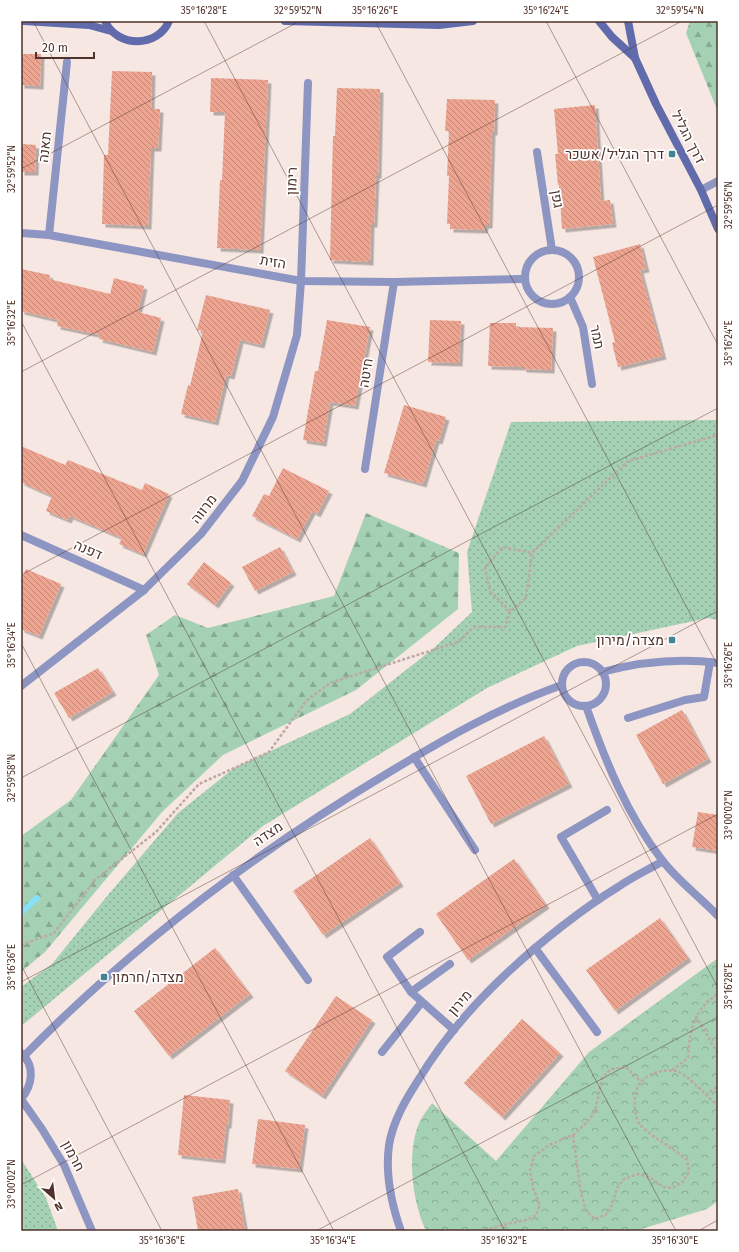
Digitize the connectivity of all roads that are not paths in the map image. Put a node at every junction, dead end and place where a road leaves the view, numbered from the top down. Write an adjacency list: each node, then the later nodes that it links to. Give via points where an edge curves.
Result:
1 (24, 21): 8 (street, via 89,26)
2 (105, 21): 8 (street)
3 (169, 21): 8 (street, via 160,33 140,42 130,41)
4 (285, 21): 5 (street, via 439,25)
5 (473, 21)
6 (600, 21): 9 (street, דרך הגליל, via 612,37)
7 (628, 21): 9 (street, דרך הגליל)
8 (111, 31)
9 (635, 58): 14 (street, דרך הגליל)
10 (67, 62): 17 (street, תאנה)
11 (308, 83): 20 (street, רימון)
12 (537, 152): 18 (street, גפן)
13 (718, 181): 14 (street)
14 (701, 190): 15 (street, דרך הגליל)
15 (718, 229)
16 (21, 233): 17 (street, הזית)
17 (50, 235): 20 (street, הזית)
18 (552, 250): 19 (street, via 538,254 532,259); 22 (street, via 571,258 578,271 578,285)
19 (524, 279): 21 (street, הזית); 22 (street, via 527,289 542,303 562,302)
20 (301, 280): 21 (street, הזית); 26 (street, מרווה, via 297,335 293,350 273,418 242,481 201,534)
21 (394, 282): 24 (street, חיטה)
22 (570, 297): 23 (street, תמר, via 582,326)
23 (592, 384)
24 (365, 469)
25 (21, 535): 26 (street, דפנה)
26 (144, 590): 30 (street, מרווה)
27 (714, 663): 28 (street, via 645,663); 32 (street, via 704,696)
28 (602, 672): 29 (street, via 592,664 580,663 569,668); 31 (street, via 606,684 602,696)
29 (562, 685): 31 (street, via 567,698); 33 (street, מצדה, via 514,704)
30 (21, 686)
31 (586, 706): 36 (street, via 624,798)
32 (628, 718)
33 (414, 757): 35 (street); 37 (street, מצדה, via 316,818)
34 (607, 810): 38 (street, via 561,837)
35 (475, 850)
36 (663, 861): 38 (street, מירון); 39 (street)
37 (234, 875): 43 (street); 49 (street, מצדה, via 168,924)
38 (598, 900): 41 (street, מירון)
39 (718, 916)
40 (420, 932): 44 (street, via 387,956)
41 (535, 948): 46 (street, מירון, via 486,993); 47 (street)
42 (450, 964): 44 (street)
43 (308, 980)
44 (412, 992): 45 (street)
45 (422, 1002): 46 (street); 48 (street)
46 (454, 1030): 52 (street, מירון, via 426,1066 399,1112 390,1144 388,1177 393,1208)
47 (597, 1032)
48 (382, 1052)
49 (22, 1054): 50 (street, via 31,1070 31,1078 28,1090)
50 (21, 1099): 51 (street, חרמון, via 64,1165)
51 (92, 1231)
52 (401, 1231)

